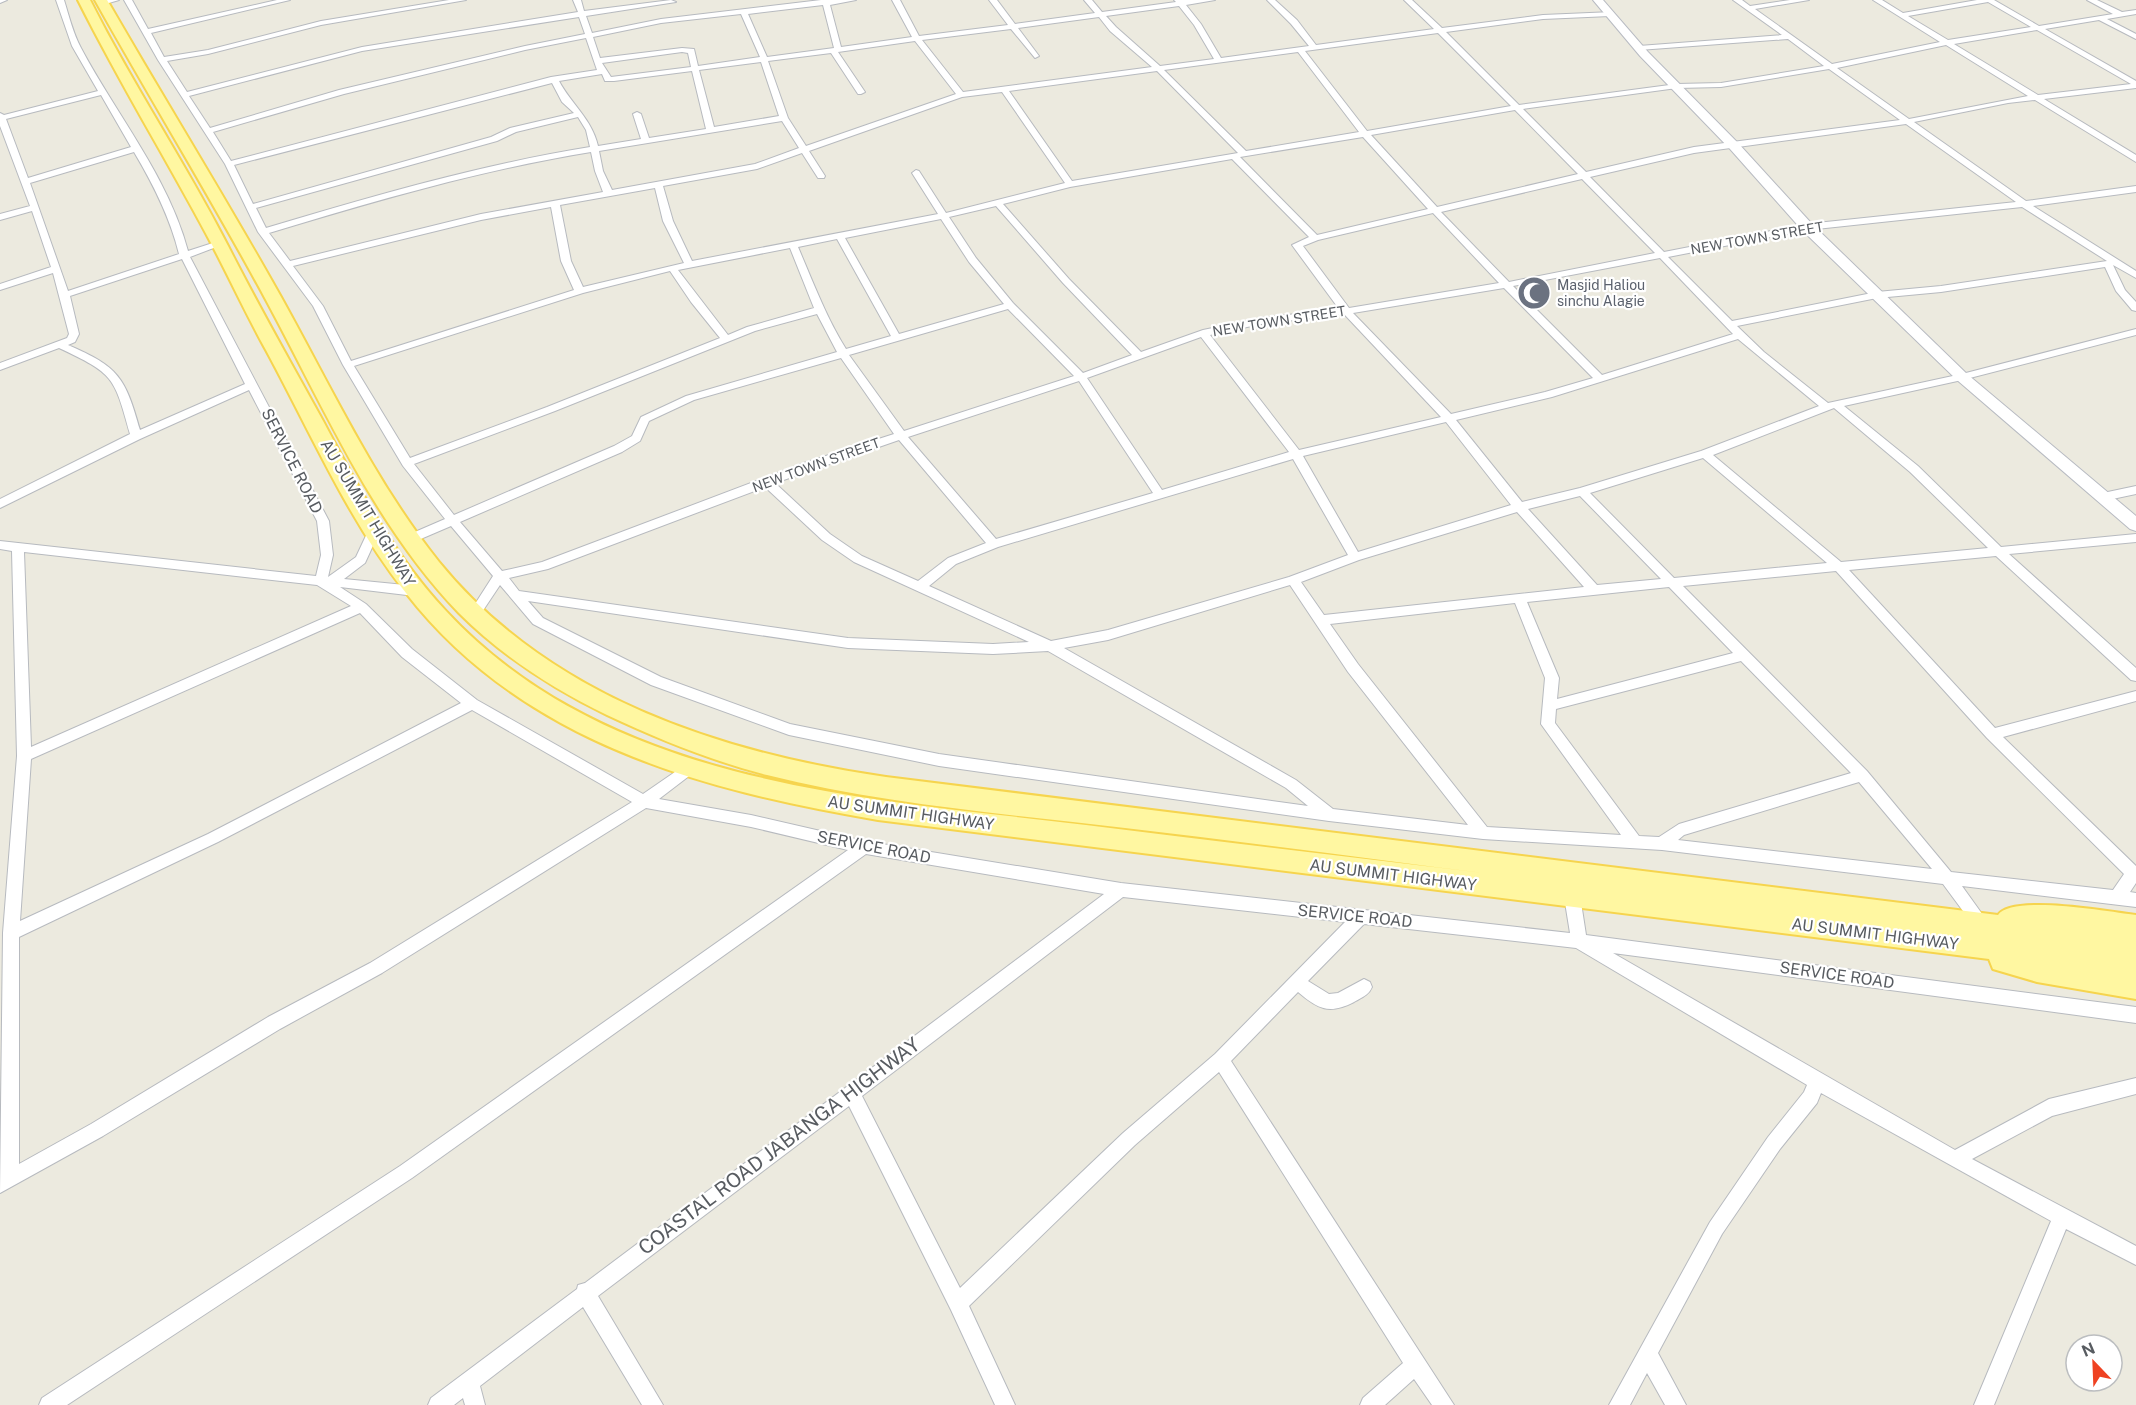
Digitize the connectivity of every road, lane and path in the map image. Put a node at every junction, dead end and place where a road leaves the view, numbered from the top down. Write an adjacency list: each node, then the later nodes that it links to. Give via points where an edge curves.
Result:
1 (60, 0): 58 (street, SERVICE ROAD, via 76,46)
2 (128, 0): 34 (street)
3 (286, 0): 34 (street)
4 (462, 0): 48 (street, via 321,23)
5 (577, 0): 26 (street)
6 (852, 0): 21 (street)
7 (896, 0): 39 (street)
8 (993, 0): 32 (street)
9 (1088, 0): 29 (street)
10 (1211, 0): 22 (street)
11 (1271, 0): 41 (street)
12 (1407, 0): 35 (street)
13 (1598, 0): 27 (street)
14 (1737, 0): 23 (street)
15 (1805, 0): 23 (street)
16 (1877, 0): 30 (street)
17 (1990, 0): 30 (street); 33 (street)
18 (2091, 0): 28 (street)
19 (100, 1): 101 (main road, AU SUMMIT HIGHWAY, via 105,42); 152 (main road, AU SUMMIT HIGHWAY, via 258,272 373,480)
20 (672, 2): 26 (street)
21 (825, 2): 24 (street); 44 (street)
22 (1180, 2): 29 (street); 47 (street)
23 (1749, 8): 37 (street)
24 (743, 11): 36 (street); 46 (street)
25 (2136, 12): 28 (street)
26 (581, 14): 36 (street); 60 (street, via 362,49)
27 (1610, 14): 35 (street, via 1543,16); 42 (street)
28 (2120, 14): 31 (street)
29 (1101, 15): 32 (street); 51 (street)
30 (1902, 15): 40 (street)
31 (2100, 18): 33 (street); 38 (street)
32 (1014, 26): 39 (street); 45 (street)
33 (2036, 27): 40 (street); 55 (street)
34 (147, 32): 48 (street)
35 (1442, 32): 41 (street); 63 (street)
36 (587, 35): 49 (street); 70 (street, via 342,92)
37 (1790, 37): 42 (street); 50 (street)
38 (2136, 37)
39 (917, 39): 44 (street); 61 (street)
40 (1946, 44): 50 (street); 62 (street)
41 (1313, 48): 43 (street)
42 (1639, 48): 56 (street)
43 (1300, 49): 47 (street); 71 (street, via 1325,87)
44 (835, 50): 46 (street); 59 (street)
45 (1035, 56)
46 (764, 59): 52 (street); 67 (street)
47 (1218, 59): 51 (street)
48 (162, 60): 60 (street)
49 (597, 61): 52 (street, via 686,49 691,51); 53 (street)
50 (1830, 65): 56 (street, via 1784,76); 68 (street)
51 (1157, 67): 57 (street); 77 (street)
52 (696, 68): 53 (street, via 608,79); 69 (street)
53 (601, 70): 54 (street)
54 (554, 79): 64 (street, via 565,100); 80 (street)
55 (2136, 85): 62 (street)
56 (1677, 86): 63 (street); 73 (street)
57 (1003, 88): 61 (street); 86 (street)
58 (104, 92): 66 (street); 74 (street, SERVICE ROAD)
59 (861, 92)
60 (184, 95): 70 (street)
61 (961, 95): 76 (street)
62 (2035, 97): 68 (street); 79 (street)
63 (1519, 107): 71 (street); 82 (street)
64 (580, 114): 75 (street); 93 (street)
65 (637, 114): 72 (street)
66 (0, 117): 84 (street)
67 (784, 118): 69 (street); 76 (street)
68 (1909, 121): 73 (street); 91 (street)
69 (710, 129): 72 (street)
70 (207, 131): 80 (street)
71 (1363, 132): 77 (street); 94 (street)
72 (645, 140): 75 (street)
73 (1734, 146): 82 (street, via 1694,150); 97 (street)
74 (137, 148): 84 (street); 103 (street, SERVICE ROAD, via 177,227)
75 (595, 149): 88 (street); 98 (street, via 427,184)
76 (803, 150): 83 (street); 85 (street, via 757,166)
77 (1244, 154): 78 (street)
78 (1234, 156): 86 (street); 100 (street)
79 (2136, 159)
80 (229, 164): 93 (street)
81 (916, 174): 95 (street)
82 (1585, 174): 94 (street); 104 (street)
83 (821, 176)
84 (25, 182): 92 (street)
85 (658, 183): 88 (street); 106 (street, via 668,221)
86 (1070, 184): 90 (street)
87 (2136, 189): 91 (street, NEW TOWN STREET)
88 (608, 192): 89 (street)
89 (555, 202): 107 (street); 113 (street, via 566,261)
90 (999, 204): 95 (street); 128 (street)
91 (2024, 204): 97 (street, NEW TOWN STREET); 105 (street)
92 (35, 207): 96 (street); 108 (street)
93 (251, 207): 98 (street)
94 (1433, 209): 100 (street); 111 (street)
95 (944, 216): 99 (street); 116 (street, via 972,260)
96 (0, 217)
97 (1807, 227): 104 (street, NEW TOWN STREET); 115 (street)
98 (263, 232): 107 (street)
99 (840, 237): 102 (street); 124 (street)
100 (1315, 238): 119 (street, via 1297,245)
101 (219, 244): 103 (street); 151 (main road, AU SUMMIT HIGHWAY)
102 (793, 245): 106 (street); 118 (street)
103 (184, 254): 114 (street); 134 (street, SERVICE ROAD)
104 (1660, 256): 111 (street, NEW TOWN STREET); 120 (street)
105 (2112, 263): 110 (street); 115 (street); 117 (street, via 2121,291)
106 (688, 264): 109 (street)
107 (287, 265): 129 (street, via 318,306)
108 (57, 268): 112 (street); 114 (street)
109 (672, 268): 113 (street); 125 (street)
110 (2136, 275)
111 (1506, 285): 119 (street, NEW TOWN STREET); 133 (street)
112 (0, 286)
113 (580, 291): 129 (street)
114 (65, 295): 126 (street, via 74,334)
115 (1877, 295): 120 (street); 132 (street)
116 (1010, 305): 124 (street); 131 (street)
117 (2136, 308)
118 (819, 310): 125 (street); 127 (street)
119 (1346, 311): 122 (street, NEW TOWN STREET, via 1261,321); 136 (street)
120 (1730, 324): 123 (street)
121 (2136, 332): 132 (street)
122 (1203, 333): 128 (street, NEW TOWN STREET); 139 (street)
123 (1740, 336): 133 (street); 135 (street)
124 (896, 337): 127 (street)
125 (726, 339): 141 (street)
126 (63, 346): 130 (street); 137 (street, via 116,374)
127 (842, 353): 138 (street); 149 (street, via 658,411 645,419 636,438 618,449)
128 (1139, 356): 131 (street, NEW TOWN STREET)
129 (348, 365): 141 (street)
130 (0, 368)
131 (1081, 376): 138 (street, NEW TOWN STREET); 145 (street)
132 (1962, 377): 135 (street); 146 (street)
133 (1599, 378): 136 (street)
134 (252, 385): 137 (street); 162 (street, SERVICE ROAD, via 323,521)
135 (1831, 405): 140 (street); 157 (street, via 1914,469)
136 (1449, 419): 139 (street); 148 (street)
137 (136, 436): 147 (street)
138 (899, 436): 142 (street, NEW TOWN STREET); 154 (street)
139 (1296, 454): 145 (street); 158 (street)
140 (1705, 454): 144 (street); 159 (street)
141 (407, 463): 149 (street)
142 (767, 482): 160 (street, NEW TOWN STREET, via 544,566); 164 (street, via 826,537 858,559)
143 (2136, 490): 146 (street)
144 (1582, 492): 148 (street); 163 (street)
145 (1160, 495): 154 (street)
146 (2103, 497): 150 (street)
147 (0, 504)
148 (1519, 507): 158 (street); 165 (street)
149 (452, 520): 152 (street); 160 (street)
150 (2136, 525)
151 (375, 528): 162 (street, via 361,560); 166 (main road, AU SUMMIT HIGHWAY)
152 (412, 538): 170 (main road, AU SUMMIT HIGHWAY, via 426,561)
153 (2136, 538): 157 (street)
154 (994, 544): 164 (street, via 952,561)
155 (0, 546): 156 (street)
156 (18, 547): 162 (street); 179 (street)
157 (1999, 552): 159 (street); 174 (street)
158 (1355, 557): 161 (street)
159 (1839, 567): 163 (street); 178 (street)
160 (499, 576): 167 (street); 170 (street)
161 (1293, 580): 171 (street); 172 (street, via 1108,635)
162 (326, 582): 166 (street); 169 (street, SERVICE ROAD)
163 (1676, 584): 165 (street); 173 (street)
164 (918, 588): 172 (street)
165 (1594, 590): 168 (street)
166 (415, 591): 180 (main road, AU SUMMIT HIGHWAY, via 458,635 511,680 632,747)
167 (518, 595): 172 (street, via 848,643 993,650); 183 (street, via 538,621 656,681 789,729 939,760)
168 (1519, 598): 171 (street); 177 (street, via 1552,678)
169 (362, 607): 176 (street, SERVICE ROAD, via 407,653); 179 (street)
170 (474, 615): 197 (main road, AU SUMMIT HIGHWAY, via 532,662 596,699 712,750 787,769 990,802)
171 (1321, 620): 184 (street, via 1353,668)
172 (1050, 646): 183 (street, via 1291,784)
173 (1744, 655): 177 (street); 181 (street)
174 (2136, 676)
175 (2136, 696): 178 (street)
176 (472, 704): 182 (street, SERVICE ROAD); 196 (street, via 213,838)
177 (1549, 706): 185 (street, via 1548,724)
178 (1992, 734): 188 (street)
179 (24, 756): 196 (street)
180 (688, 769): 182 (street); 191 (main road, AU SUMMIT HIGHWAY, via 775,792 878,810)
181 (1862, 775): 186 (street, via 1679,830); 189 (street)
182 (644, 802): 187 (street, SERVICE ROAD); 210 (street, via 376,968 274,1023)
183 (1329, 815): 184 (street)
184 (1483, 833): 185 (street)
185 (1635, 842): 186 (street)
186 (1662, 843): 189 (street)
187 (864, 847): 190 (street, SERVICE ROAD); 218 (street, via 406,1172)
188 (2134, 871): 192 (street)
189 (1950, 880): 192 (street); 197 (street)
190 (1121, 890): 194 (street, SERVICE ROAD); 208 (street, COASTAL ROAD JABANGA HIGHWAY)
191 (1572, 896): 197 (main road, AU SUMMIT HIGHWAY); 198 (street)
192 (2117, 897): 193 (street)
193 (2136, 900)
194 (1361, 916): 198 (street, SERVICE ROAD); 201 (street)
195 (2136, 927): 197 (main road, via 2043,916 2014,918)
196 (11, 933): 210 (street)
197 (1991, 935): 199 (main road, AU SUMMIT HIGHWAY); 200 (main road, AU SUMMIT HIGHWAY); 202 (main road, via 2003,960 2037,970)
198 (1578, 941): 204 (street, SERVICE ROAD); 206 (street)
199 (2136, 944)
200 (2136, 965)
201 (1297, 982): 203 (street, via 1329,1003 1338,1004); 205 (street)
202 (2136, 986)
203 (1364, 987)
204 (2136, 1015)
205 (1221, 1060): 214 (street, via 1129,1139); 216 (street)
206 (1816, 1083): 209 (street); 215 (street, via 1811,1097 1716,1228)
207 (2136, 1086): 209 (street, via 2049,1108)
208 (850, 1092): 213 (street, COASTAL ROAD JABANGA HIGHWAY); 214 (street)
209 (1955, 1159): 211 (street)
210 (5, 1181)
211 (2061, 1218): 212 (street); 227 (street)
212 (2136, 1256)
213 (585, 1292): 217 (street, COASTAL ROAD JABANGA HIGHWAY); 221 (street)
214 (958, 1303): 222 (street)
215 (1648, 1354): 225 (street); 226 (street)
216 (1416, 1365): 223 (street); 224 (street)
217 (469, 1381): 219 (street, COASTAL ROAD JABANGA HIGHWAY); 220 (street)
218 (49, 1405)
219 (438, 1405)
220 (475, 1405)
221 (653, 1405)
222 (1005, 1405)
223 (1371, 1405)
224 (1444, 1405)
225 (1619, 1405)
226 (1676, 1405)
227 (1984, 1405)

